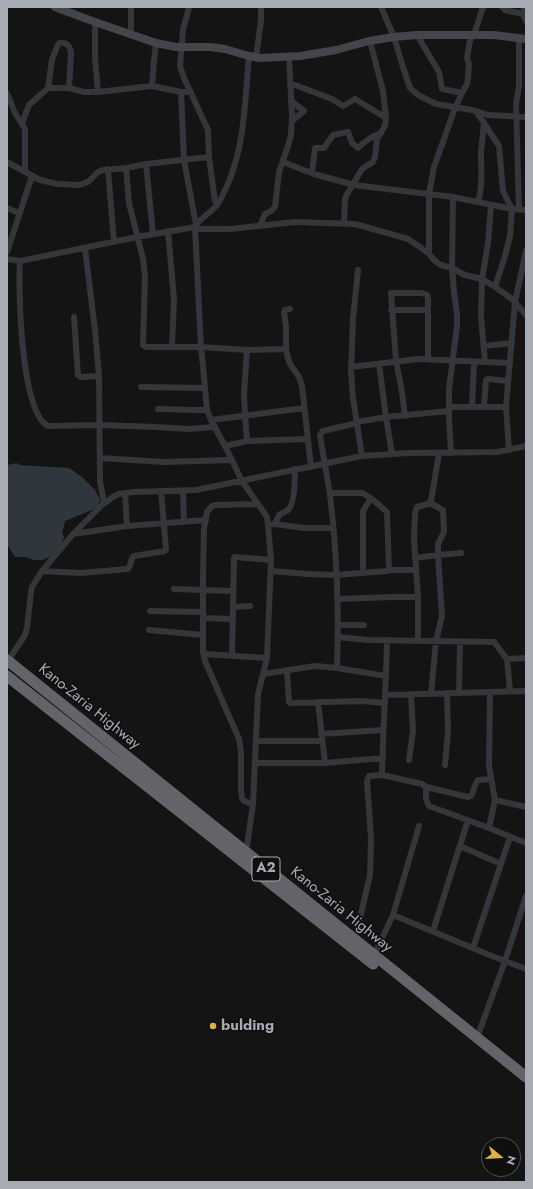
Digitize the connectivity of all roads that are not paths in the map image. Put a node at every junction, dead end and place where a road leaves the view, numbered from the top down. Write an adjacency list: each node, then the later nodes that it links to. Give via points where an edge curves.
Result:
1 (54, 7): 10 (street)
2 (131, 7): 11 (street)
3 (189, 7): 18 (street)
4 (261, 7): 19 (street, via 261,22)
5 (381, 7): 14 (street)
6 (484, 7): 13 (street)
7 (502, 7): 8 (street, via 505,10)
8 (525, 11): 9 (street)
9 (526, 21)
10 (95, 22): 11 (street); 25 (street)
11 (131, 35): 17 (street)
12 (417, 35): 13 (street); 14 (street); 28 (street, via 439,72 442,89)
13 (474, 35): 15 (street); 28 (street, via 470,40 466,58 467,84)
14 (394, 37): 16 (street); 31 (street, via 402,67 413,92 436,104)
15 (522, 39): 33 (street)
16 (370, 41): 20 (street, via 336,50); 35 (street, via 381,82)
17 (156, 43): 18 (street); 22 (street)
18 (182, 47): 19 (street, via 210,47); 27 (street, via 180,66)
19 (252, 56): 20 (street); 54 (street, via 240,144 227,185)
20 (289, 57): 21 (street)
21 (290, 83): 30 (street); 35 (street, via 332,99 343,106 355,99)
22 (152, 86): 25 (street); 26 (street)
23 (48, 88): 24 (street); 24 (street, via 52,60 59,43 63,43 70,47 71,53); 37 (street, via 29,106)
24 (69, 88): 25 (street)
25 (98, 92)
26 (181, 92): 27 (street); 41 (street)
27 (191, 92): 40 (street, via 208,130)
28 (462, 92): 31 (street)
29 (7, 94): 37 (street)
30 (291, 101): 36 (street); 36 (street, via 304,111)
31 (455, 108): 32 (street); 51 (street, via 435,162)
32 (476, 111): 33 (street, via 488,116); 38 (street)
33 (517, 117): 34 (street); 58 (street)
34 (526, 117)
35 (386, 118): 39 (street)
36 (292, 121): 43 (street)
37 (22, 123): 47 (street, via 25,129)
38 (484, 123): 53 (street, via 482,177); 57 (street, via 499,146 503,191)
39 (381, 133): 48 (street, via 365,141 358,148 352,143 348,132 333,135 324,148 315,148); 50 (street, via 376,142 373,162 362,169)
40 (209, 157): 41 (street); 54 (street)
41 (184, 160): 44 (street); 63 (street)
42 (7, 162): 47 (street)
43 (283, 162): 48 (street); 62 (street, via 278,176 275,207 266,214)
44 (146, 164): 45 (street); 65 (street)
45 (126, 168): 46 (street); 66 (street, via 129,203)
46 (108, 169): 49 (street, via 98,172 88,182 79,184 58,184); 67 (street)
47 (25, 172): 49 (street)
48 (312, 172): 50 (street)
49 (32, 176): 60 (street)
50 (354, 185): 51 (street); 61 (street, via 346,196)
51 (429, 194): 52 (street); 71 (street)
52 (453, 197): 53 (street); 74 (street)
53 (478, 202): 55 (street)
54 (217, 205): 63 (street)
55 (491, 205): 57 (street); 76 (street)
56 (7, 208): 60 (street)
57 (512, 209): 58 (street); 77 (street, via 510,236)
58 (519, 210): 59 (street)
59 (526, 210)
60 (20, 214): 70 (street)
61 (344, 224): 62 (street, via 295,222); 71 (street, via 354,224 408,239)
62 (260, 226): 63 (street, via 230,229)
63 (195, 227): 64 (street); 87 (street)
64 (168, 231): 65 (street); 86 (street, via 174,299)
65 (153, 234): 66 (street)
66 (137, 237): 67 (street); 86 (street, via 145,276 143,345)
67 (114, 242): 68 (street)
68 (85, 248): 73 (street); 98 (street)
69 (526, 251): 78 (street)
70 (7, 252)
71 (429, 254): 74 (street, via 440,265)
72 (7, 259): 73 (street)
73 (20, 261): 114 (street, via 20,304 26,373 39,418 48,426)
74 (452, 268): 76 (street); 92 (street, via 457,314)
75 (358, 270): 97 (street)
76 (482, 280): 77 (street); 85 (street, via 481,316)
77 (495, 287): 78 (street)
78 (515, 302): 82 (street); 84 (street)
79 (290, 309): 88 (street, via 284,312)
80 (391, 310): 81 (street); 81 (street, via 392,293 425,293 428,297); 91 (street)
81 (428, 310): 90 (street)
82 (526, 315)
83 (74, 317): 98 (street, via 78,374 81,377)
84 (512, 343): 85 (street); 95 (street)
85 (484, 346): 94 (street)
86 (172, 347): 87 (street)
87 (201, 348): 89 (street); 101 (street)
88 (286, 349): 89 (street); 105 (street, via 290,364 301,382)
89 (247, 350): 109 (street)
90 (428, 359): 91 (street); 92 (street)
91 (396, 361): 96 (street); 110 (street)
92 (452, 361): 93 (street); 107 (street)
93 (474, 362): 94 (street); 102 (street)
94 (485, 362): 95 (street)
95 (510, 363): 99 (street)
96 (379, 364): 97 (street); 111 (street)
97 (351, 367): 113 (street)
98 (99, 376): 114 (street)
99 (508, 381): 103 (street, via 486,380); 104 (street)
100 (141, 387): 101 (street)
101 (205, 388): 108 (street)
102 (472, 407): 103 (street); 107 (street)
103 (484, 407): 104 (street)
104 (506, 407): 120 (street)
105 (304, 408): 109 (street); 116 (street)
106 (158, 409): 108 (street)
107 (449, 409): 110 (street); 121 (street)
108 (207, 410): 112 (street)
109 (244, 415): 112 (street); 117 (street)
110 (405, 416): 111 (street)
111 (386, 417): 113 (street); 123 (street)
112 (211, 420): 115 (street)
113 (357, 422): 124 (street); 127 (street, via 321,432)
114 (100, 425): 115 (street, via 189,429); 125 (street)
115 (214, 427): 118 (street)
116 (308, 439): 117 (street); 128 (street)
117 (247, 441): 118 (street)
118 (225, 446): 126 (street)
119 (526, 446): 120 (street)
120 (509, 450): 121 (street)
121 (451, 452): 122 (street)
122 (439, 453): 123 (street); 137 (street)
123 (392, 454): 124 (street)
124 (362, 456): 127 (street)
125 (100, 458): 126 (street, via 164,462); 136 (street, via 100,481)
126 (232, 460): 130 (street)
127 (325, 464): 128 (street); 134 (street)
128 (311, 467): 129 (street)
129 (296, 469): 130 (street); 142 (street, via 293,501 287,511 279,515)
130 (242, 481): 131 (street); 138 (street)
131 (183, 490): 132 (street); 140 (street)
132 (161, 491): 133 (street); 141 (street)
133 (125, 493): 136 (street); 143 (street)
134 (330, 493): 135 (street, via 362,493); 144 (street)
135 (371, 498): 150 (street, via 388,515); 154 (street, via 363,511)
136 (104, 503): 145 (street)
137 (430, 503): 147 (street, via 443,512 444,532 438,544); 148 (street, via 417,507 415,513)
138 (257, 504): 139 (street, via 215,505 207,512); 142 (street)
139 (206, 520): 140 (street); 157 (street)
140 (184, 522): 141 (street)
141 (164, 524): 143 (street); 152 (street, via 166,550 134,556 128,569 81,573)
142 (272, 525): 144 (street); 149 (street)
143 (127, 526): 145 (street)
144 (333, 528): 155 (street)
145 (73, 534): 152 (street)
146 (461, 553): 147 (street)
147 (438, 555): 148 (street); 173 (street, via 442,616)
148 (415, 558): 151 (street)
149 (271, 560): 153 (street); 158 (street, via 235,557)
150 (389, 570): 151 (street); 154 (street)
151 (416, 570): 159 (street)
152 (42, 571): 180 (street, via 32,587 25,635)
153 (271, 571): 155 (street); 177 (street)
154 (364, 572): 155 (street)
155 (336, 575): 160 (street)
156 (174, 589): 157 (street)
157 (203, 589): 158 (street); 164 (street)
158 (233, 591): 162 (street)
159 (418, 597): 160 (street); 172 (street)
160 (337, 599): 166 (street)
161 (250, 606): 162 (street)
162 (233, 607): 165 (street)
163 (150, 611): 164 (street)
164 (203, 615): 165 (street); 169 (street)
165 (233, 619): 176 (street)
166 (338, 625): 167 (street); 170 (street)
167 (364, 625)
168 (149, 630): 169 (street)
169 (203, 635): 175 (street)
170 (338, 637): 171 (street); 181 (street)
171 (387, 640): 172 (street); 185 (street)
172 (418, 640): 173 (street)
173 (436, 641): 174 (street); 193 (street)
174 (460, 642): 178 (street, via 494,642); 190 (street)
175 (204, 654): 176 (street); 208 (street, via 239,739 242,798)
176 (232, 655): 177 (street)
177 (267, 658): 183 (street)
178 (507, 658): 179 (street); 186 (street)
179 (526, 658)
180 (7, 661): 216 (highway, Kano-Zaria Highway / A2)
181 (337, 668): 182 (street, via 315,666); 185 (street)
182 (287, 670): 183 (street); 194 (street, via 289,702)
183 (263, 674): 198 (street, via 258,694)
184 (7, 676): 228 (highway, Kano-Zaria Highway / A2)
185 (386, 676): 191 (street)
186 (510, 691): 187 (street); 188 (street)
187 (526, 691)
188 (490, 692): 190 (street); 205 (street)
189 (447, 693): 190 (street); 193 (street); 203 (street, via 448,732)
190 (459, 693)
191 (385, 694): 192 (street); 195 (street)
192 (411, 694): 193 (street); 200 (street, via 413,732)
193 (430, 694)
194 (318, 702): 195 (street); 197 (street)
195 (385, 703): 196 (street)
196 (383, 730): 197 (street); 199 (street)
197 (321, 738): 198 (street); 202 (street)
198 (256, 741): 201 (street)
199 (382, 758): 202 (street); 204 (street)
200 (409, 760)
201 (255, 763): 202 (street); 208 (street)
202 (325, 763)
203 (445, 765)
204 (382, 775): 206 (street); 221 (street, via 369,776 367,781 371,838 370,875)
205 (491, 779): 206 (street, via 478,780 473,793 468,797); 207 (street)
206 (426, 787): 210 (street, via 428,806)
207 (495, 800): 209 (street); 212 (street)
208 (253, 804): 216 (street)
209 (526, 807)
210 (468, 820): 212 (street); 215 (street)
211 (418, 826): 219 (street)
212 (489, 828): 213 (street)
213 (510, 837): 214 (street); 217 (street)
214 (526, 843)
215 (460, 846): 217 (street); 220 (street)
216 (246, 853): 221 (highway, Kano-Zaria Highway / A2)
217 (501, 864): 222 (street)
218 (526, 896): 224 (street)
219 (393, 915): 220 (street); 223 (street)
220 (433, 931): 222 (street)
221 (355, 940): 223 (highway, Kano-Zaria Highway / A2)
222 (473, 948): 224 (street)
223 (374, 955): 226 (highway, Kano-Zaria Highway / A2)
224 (505, 961): 225 (street); 226 (street)
225 (526, 969)
226 (477, 1038): 227 (highway, Kano-Zaria Highway / A2)
227 (526, 1077)
228 (526, 1084)

